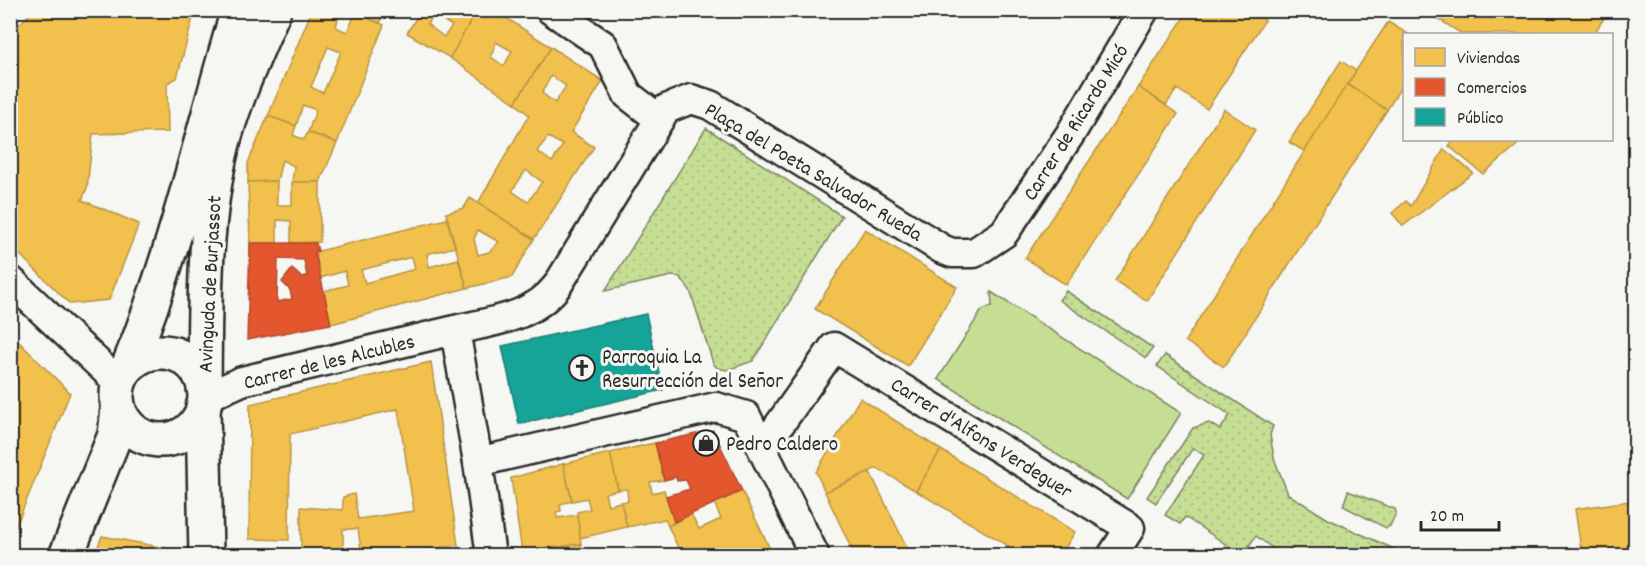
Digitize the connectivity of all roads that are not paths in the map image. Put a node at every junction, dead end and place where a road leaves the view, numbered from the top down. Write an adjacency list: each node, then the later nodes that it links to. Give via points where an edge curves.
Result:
1 (238, 10): 9 (main road, Avinguda de Burjassot, via 174,241)
2 (274, 10): 10 (main road, Avinguda de Burjassot, via 234,109 213,194 207,245)
3 (551, 10): 5 (street, via 603,45 628,95)
4 (1144, 10): 6 (street, Carrer de Ricardo Micó, via 1071,133)
5 (659, 119): 6 (street, Plaça del Poeta Salvador Rueda, via 678,102 691,99 710,105 952,253 974,253); 8 (street, Plaça del Poeta Salvador Rueda, via 544,302 513,317)
6 (1004, 233)
7 (10, 280): 9 (street)
8 (456, 330): 10 (street, Carrer de les Alcubles, via 242,381); 12 (street)
9 (122, 385): 10 (main road, via 147,354 162,351 191,364); 10 (main road, via 133,430 161,440 188,430); 13 (main road, Avinguda de Burjassot, via 115,435)
10 (204, 398): 14 (main road, Avinguda de Burjassot)
11 (763, 448): 12 (street, via 746,416 716,407); 16 (street); 17 (street, Carrer d'Alfons Verdeguer, via 834,347 1130,528)
12 (478, 462): 15 (street)
13 (66, 555)
14 (206, 555)
15 (491, 555)
16 (815, 555)
17 (1112, 555)

